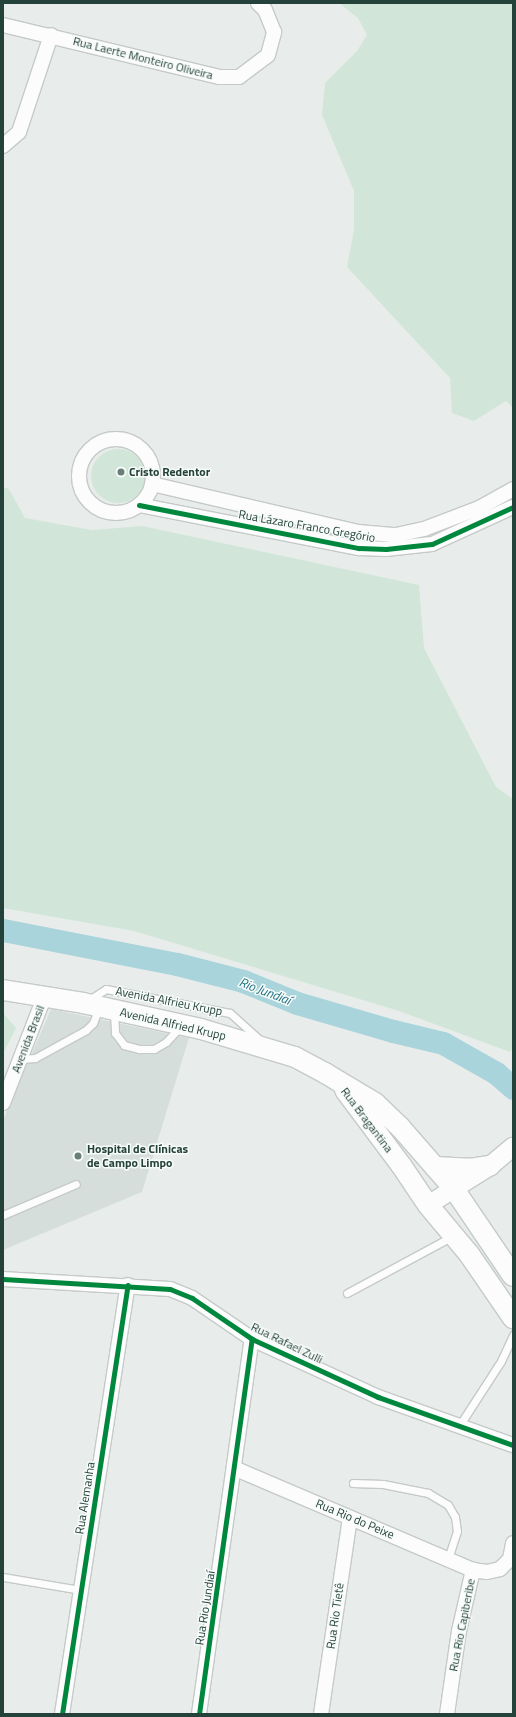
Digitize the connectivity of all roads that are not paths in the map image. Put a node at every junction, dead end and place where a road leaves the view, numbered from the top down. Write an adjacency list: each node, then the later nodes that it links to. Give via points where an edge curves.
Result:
1 (258, 3): 3 (street, Rua Laerte Monteiro Oliveira, via 265,10 274,32 268,56 239,77 219,77)
2 (3, 24): 3 (street, Rua Laerte Monteiro Oliveira)
3 (51, 35): 4 (street, via 19,132)
4 (3, 146)
5 (152, 484): 7 (street, via 148,496); 7 (street, via 153,472 147,457 135,444 124,440 102,442 84,457 79,479 82,490 96,507 118,513); 9 (street, Rua Lázaro Franco Gregório, via 358,532 396,534 424,529)
6 (513, 489): 9 (street, Rua Lázaro Franco Gregório)
7 (139, 505): 10 (street, Rua Lázaro Franco Gregório, via 359,548 386,549 432,544)
8 (513, 506): 10 (street, Rua Lázaro Franco Gregório)
9 (479, 508): 10 (street)
10 (483, 522)
11 (3, 990): 12 (main road, Avenida Alfried Krupp)
12 (44, 998): 13 (main road, Avenida Alfried Krupp); 16 (street, Avenida Brasil)
13 (98, 1007): 14 (main road, Avenida Alfried Krupp); 14 (lane, via 124,1045 139,1049 154,1049 166,1042); 15 (lane, Avenida Alfrieu Krupp, via 106,989 230,1013); 16 (lane, via 93,1023 86,1030 35,1058)
14 (182, 1025): 15 (main road, Avenida Alfried Krupp)
15 (270, 1048): 17 (main road, Avenida Alfried Krupp, via 295,1057)
16 (21, 1059): 18 (street, Avenida Brasil)
17 (336, 1080): 21 (main road, Rua Bragantina, via 375,1103); 24 (main road, Rua Bragantina)
18 (3, 1103)
19 (513, 1147): 20 (street)
20 (490, 1166): 21 (main road, via 470,1169); 23 (street)
21 (435, 1167): 23 (main road, Rua Bragantina)
22 (76, 1184): 25 (lane)
23 (454, 1189): 24 (street); 27 (main road, Rua Bragantina)
24 (428, 1205): 26 (main road, Rua Bragantina)
25 (3, 1215)
26 (454, 1236): 30 (lane); 31 (main road, Rua Bragantina)
27 (513, 1276)
28 (3, 1280): 29 (street, Rua Rafael Zulli)
29 (128, 1285): 33 (street, Rua Rafael Zulli, via 170,1289 192,1298); 43 (street, Rua Alemanha)
30 (347, 1292)
31 (513, 1318)
32 (513, 1335): 34 (lane, via 501,1361)
33 (252, 1339): 34 (street, Rua Rafael Zulli, via 378,1397); 36 (street, Rua Rio Jundiaí)
34 (459, 1426): 35 (street, Rua Rafael Zulli)
35 (513, 1445)
36 (236, 1468): 38 (street, Rua Rio do Peixe); 45 (street, Rua Rio Jundiaí)
37 (353, 1482): 40 (lane, via 383,1484 428,1493 448,1505 455,1517 457,1531)
38 (350, 1518): 40 (street, Rua Rio do Peixe); 46 (street, Rua Rio Tietê)
39 (513, 1542): 41 (street, Rua Rio Capiberibe, via 510,1559 500,1569 487,1572)
40 (448, 1559): 41 (street, Rua Rio do Peixe)
41 (473, 1570): 47 (street, Rua Rio Capiberibe, via 459,1631)
42 (3, 1577): 43 (lane)
43 (81, 1590): 44 (street, Rua Alemanha)
44 (62, 1714)
45 (199, 1714)
46 (321, 1714)
47 (447, 1714)

